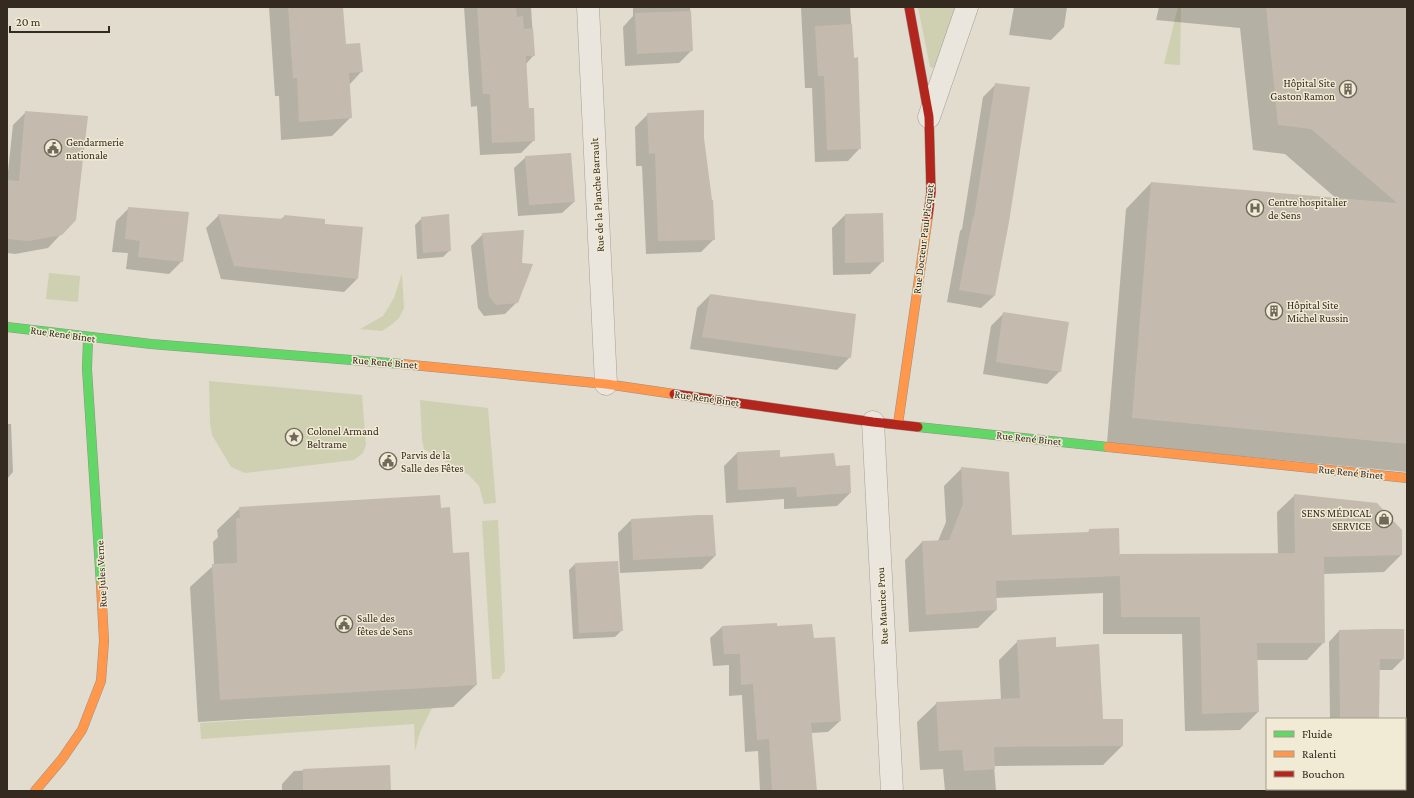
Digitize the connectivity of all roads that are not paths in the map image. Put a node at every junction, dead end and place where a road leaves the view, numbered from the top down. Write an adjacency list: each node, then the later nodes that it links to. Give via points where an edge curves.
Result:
1 (588, 7): 7 (street, Rue de la Planche Barrault)
2 (910, 7): 4 (street, Rue Docteur Paul Picquet)
3 (967, 7): 4 (street)
4 (929, 117): 9 (street, Rue Docteur Paul Picquet, via 932,192)
5 (7, 326): 6 (street, Rue René Binet)
6 (88, 338): 7 (street, Rue René Binet, via 420,365); 11 (street, Rue Jules Verne, via 87,369 104,641 101,681 82,730)
7 (606, 384): 8 (street, Rue René Binet)
8 (873, 422): 9 (street, Rue René Binet); 12 (street, Rue Maurice Prou)
9 (898, 424): 10 (street, Rue René Binet)
10 (1407, 478)
11 (35, 791)
12 (892, 791)

